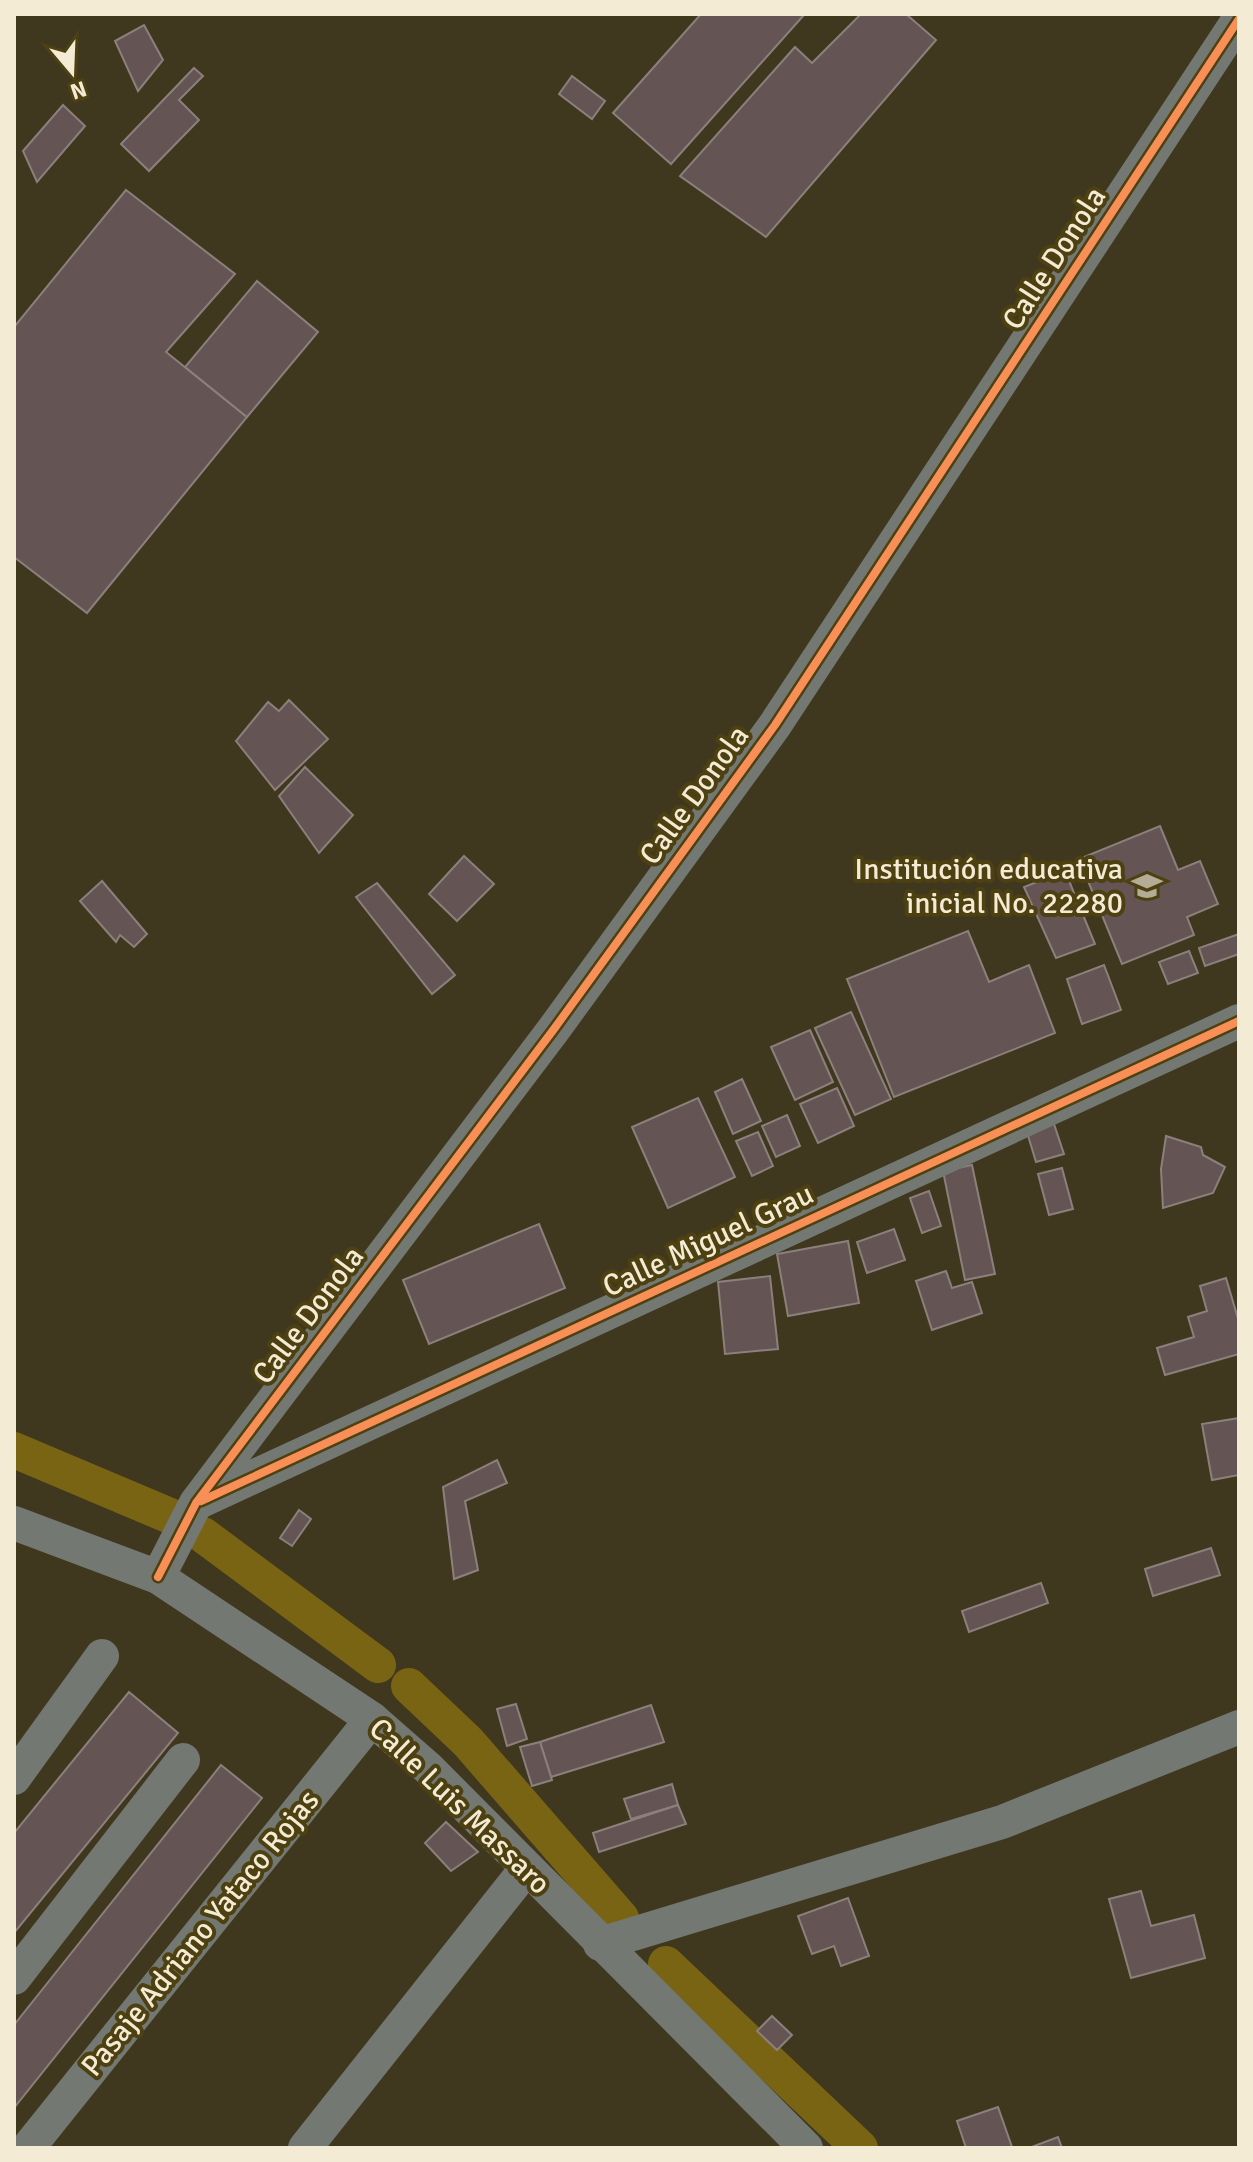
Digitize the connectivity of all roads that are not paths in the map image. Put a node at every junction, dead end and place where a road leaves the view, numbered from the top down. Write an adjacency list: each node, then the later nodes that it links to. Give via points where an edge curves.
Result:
1 (1239, 19): 3 (street, Calle Donola, via 775,725 554,1029)
2 (1239, 1021): 3 (street, Calle Miguel Grau)
3 (196, 1503): 5 (street, Calle Donola)
4 (14, 1523): 5 (street, Calle Luis Massaro)
5 (158, 1577): 7 (street, Calle Luis Massaro)
6 (102, 1656): 10 (street)
7 (372, 1719): 11 (street, Calle Luis Massaro); 14 (street, Pasaje Adriano Yataco Rojas)
8 (1239, 1727): 12 (street, via 1002,1822)
9 (183, 1760): 13 (street)
10 (14, 1778)
11 (526, 1869): 12 (street, Calle Luis Massaro); 15 (street)
12 (600, 1944): 16 (street, Calle Luis Massaro)
13 (14, 1978)
14 (28, 2148)
15 (305, 2148)
16 (806, 2148)

